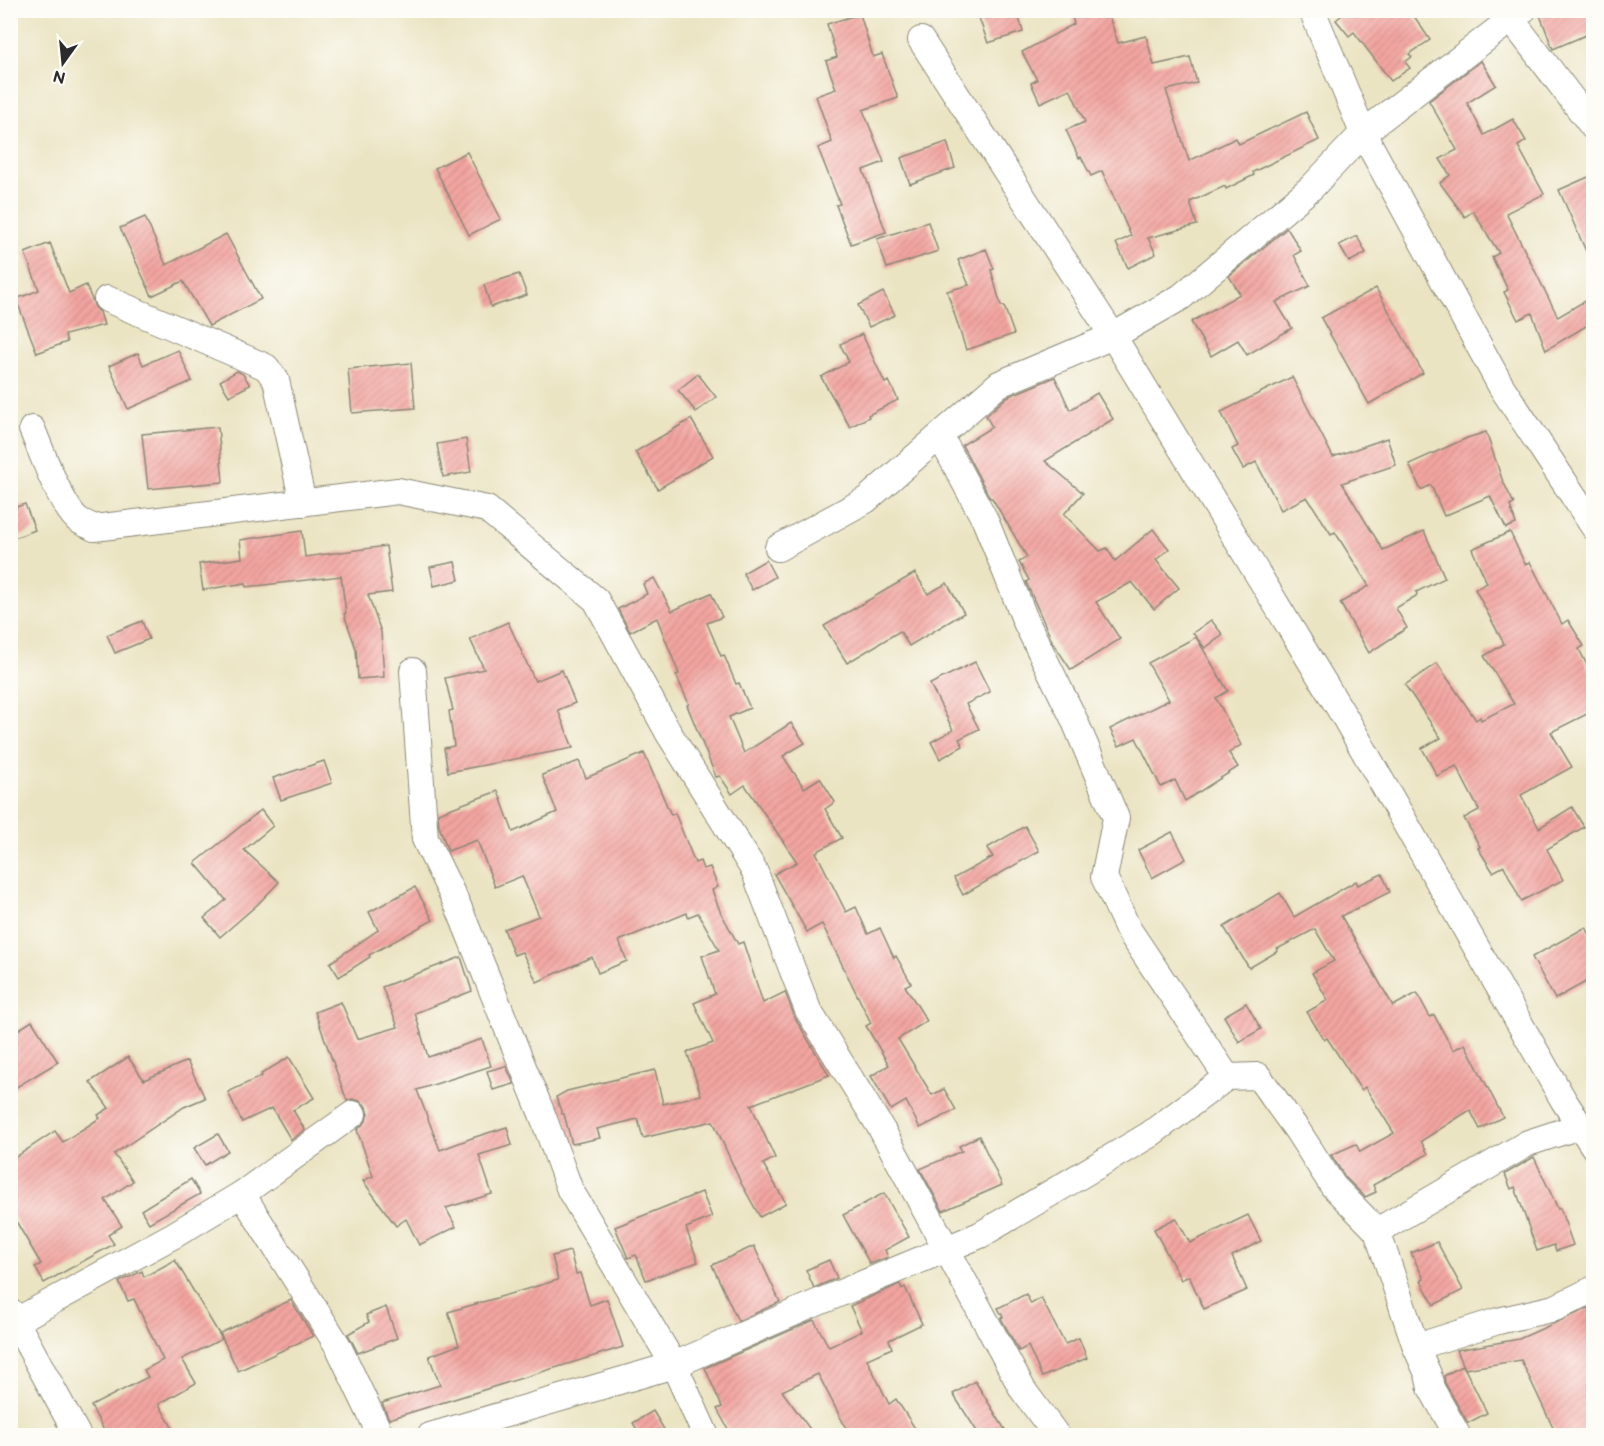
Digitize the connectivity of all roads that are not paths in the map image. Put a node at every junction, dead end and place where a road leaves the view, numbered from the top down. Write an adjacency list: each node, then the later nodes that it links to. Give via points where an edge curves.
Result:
1 (1312, 10): 5 (street)
2 (1517, 15): 4 (street); 5 (street)
3 (921, 40): 7 (street)
4 (1593, 129)
5 (1363, 133): 7 (street, via 1312,187 1181,297); 11 (street, via 1501,386)
6 (107, 299): 10 (street, via 266,367 276,380)
7 (1113, 336): 9 (street, via 999,384); 16 (street, via 1347,721)
8 (32, 429): 10 (street, via 66,502 78,520 94,528)
9 (940, 436): 12 (street, via 866,500); 14 (street, via 985,520 1026,622 1073,717 1116,818 1104,877 1128,929)
10 (303, 503): 19 (street, via 398,491 487,509 596,600 668,732 754,870 808,1010 882,1130)
11 (1593, 527)
12 (778, 548)
13 (412, 671): 23 (street, via 425,839 458,906 570,1190)
14 (1227, 1077): 18 (street, via 1258,1076 1333,1186); 19 (street, via 1149,1135 980,1235)
15 (353, 1114): 17 (street)
16 (1587, 1136): 18 (street, via 1528,1143)
17 (242, 1194): 21 (street, via 174,1235); 25 (street, via 338,1346)
18 (1377, 1231): 22 (street)
19 (946, 1248): 23 (street); 28 (street, via 1023,1390)
20 (1593, 1288): 22 (street, via 1555,1308)
21 (13, 1316): 24 (street)
22 (1416, 1347): 29 (street, via 1431,1388)
23 (674, 1365): 26 (street); 27 (street)
24 (78, 1436)
25 (381, 1436)
26 (430, 1436)
27 (706, 1436)
28 (1057, 1436)
29 (1458, 1436)

